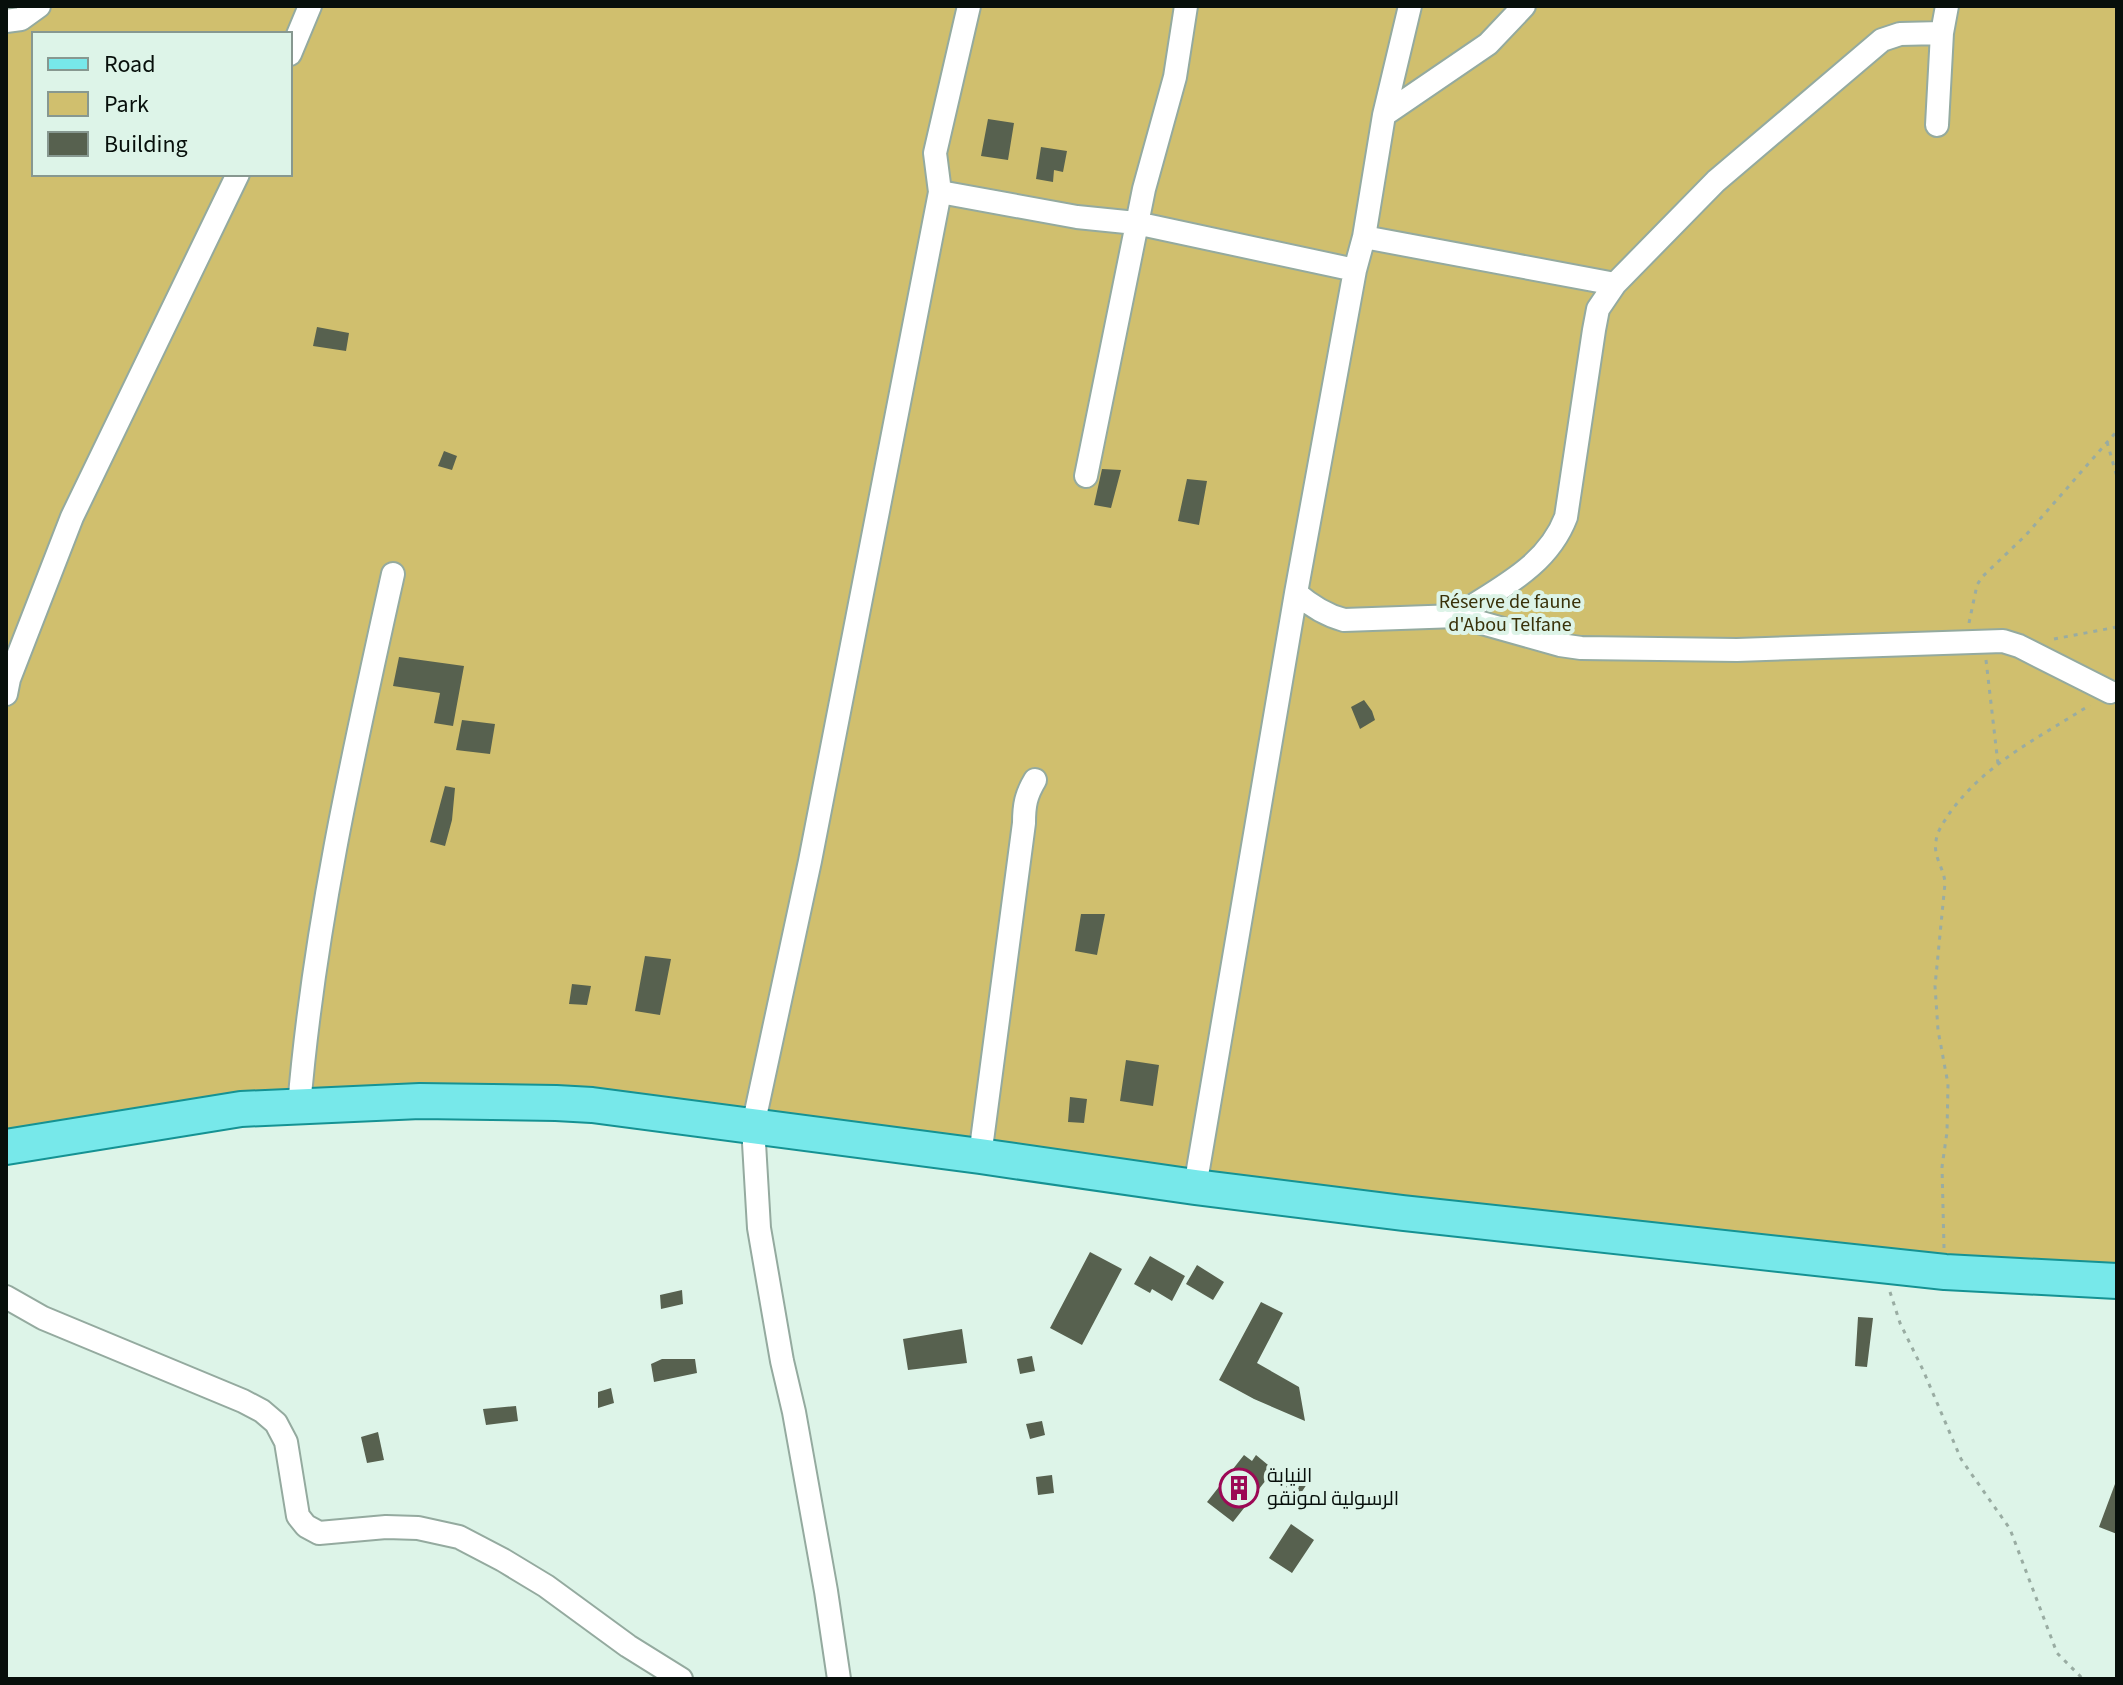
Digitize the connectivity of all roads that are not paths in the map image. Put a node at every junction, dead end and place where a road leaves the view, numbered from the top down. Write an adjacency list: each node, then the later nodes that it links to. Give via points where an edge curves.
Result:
1 (39, 6): 8 (street, via 21,19)
2 (310, 6): 10 (street)
3 (969, 6): 14 (street, via 935,153)
4 (1186, 6): 15 (street, via 1175,77)
5 (1410, 6): 11 (street)
6 (1524, 6): 11 (street, via 1488,44)
7 (1947, 6): 9 (street)
8 (6, 21)
9 (1942, 33): 12 (street); 18 (street, via 1882,40 1716,181)
10 (292, 49)
11 (1384, 115): 16 (street)
12 (1937, 125)
13 (237, 176): 24 (street, via 72,517)
14 (940, 192): 15 (street); 27 (street)
15 (1136, 223): 17 (street); 19 (street)
16 (1364, 237): 17 (street); 18 (street)
17 (1355, 270): 21 (street)
18 (1615, 284): 22 (street, via 1598,309 1561,530 1534,566)
19 (1086, 476)
20 (393, 574): 26 (street, via 326,897)
21 (1296, 593): 22 (street, via 1328,616 1344,620); 30 (street)
22 (1457, 616): 23 (street, via 1581,648 1737,650 2003,641)
23 (2110, 692)
24 (6, 694)
25 (1035, 780): 29 (street, via 1024,804)
26 (299, 1107): 27 (main road, via 420,1101 556,1103); 28 (main road, via 241,1109)
27 (753, 1126): 29 (main road); 34 (street, via 759,1228)
28 (6, 1147)
29 (980, 1156): 30 (main road)
30 (1195, 1187): 31 (main road, via 1882,1266)
31 (2117, 1281)
32 (6, 1297): 33 (street, via 43,1318 262,1411 286,1442 298,1516 306,1526 319,1533 386,1527 459,1537 546,1586)
33 (681, 1679)
34 (839, 1679)

